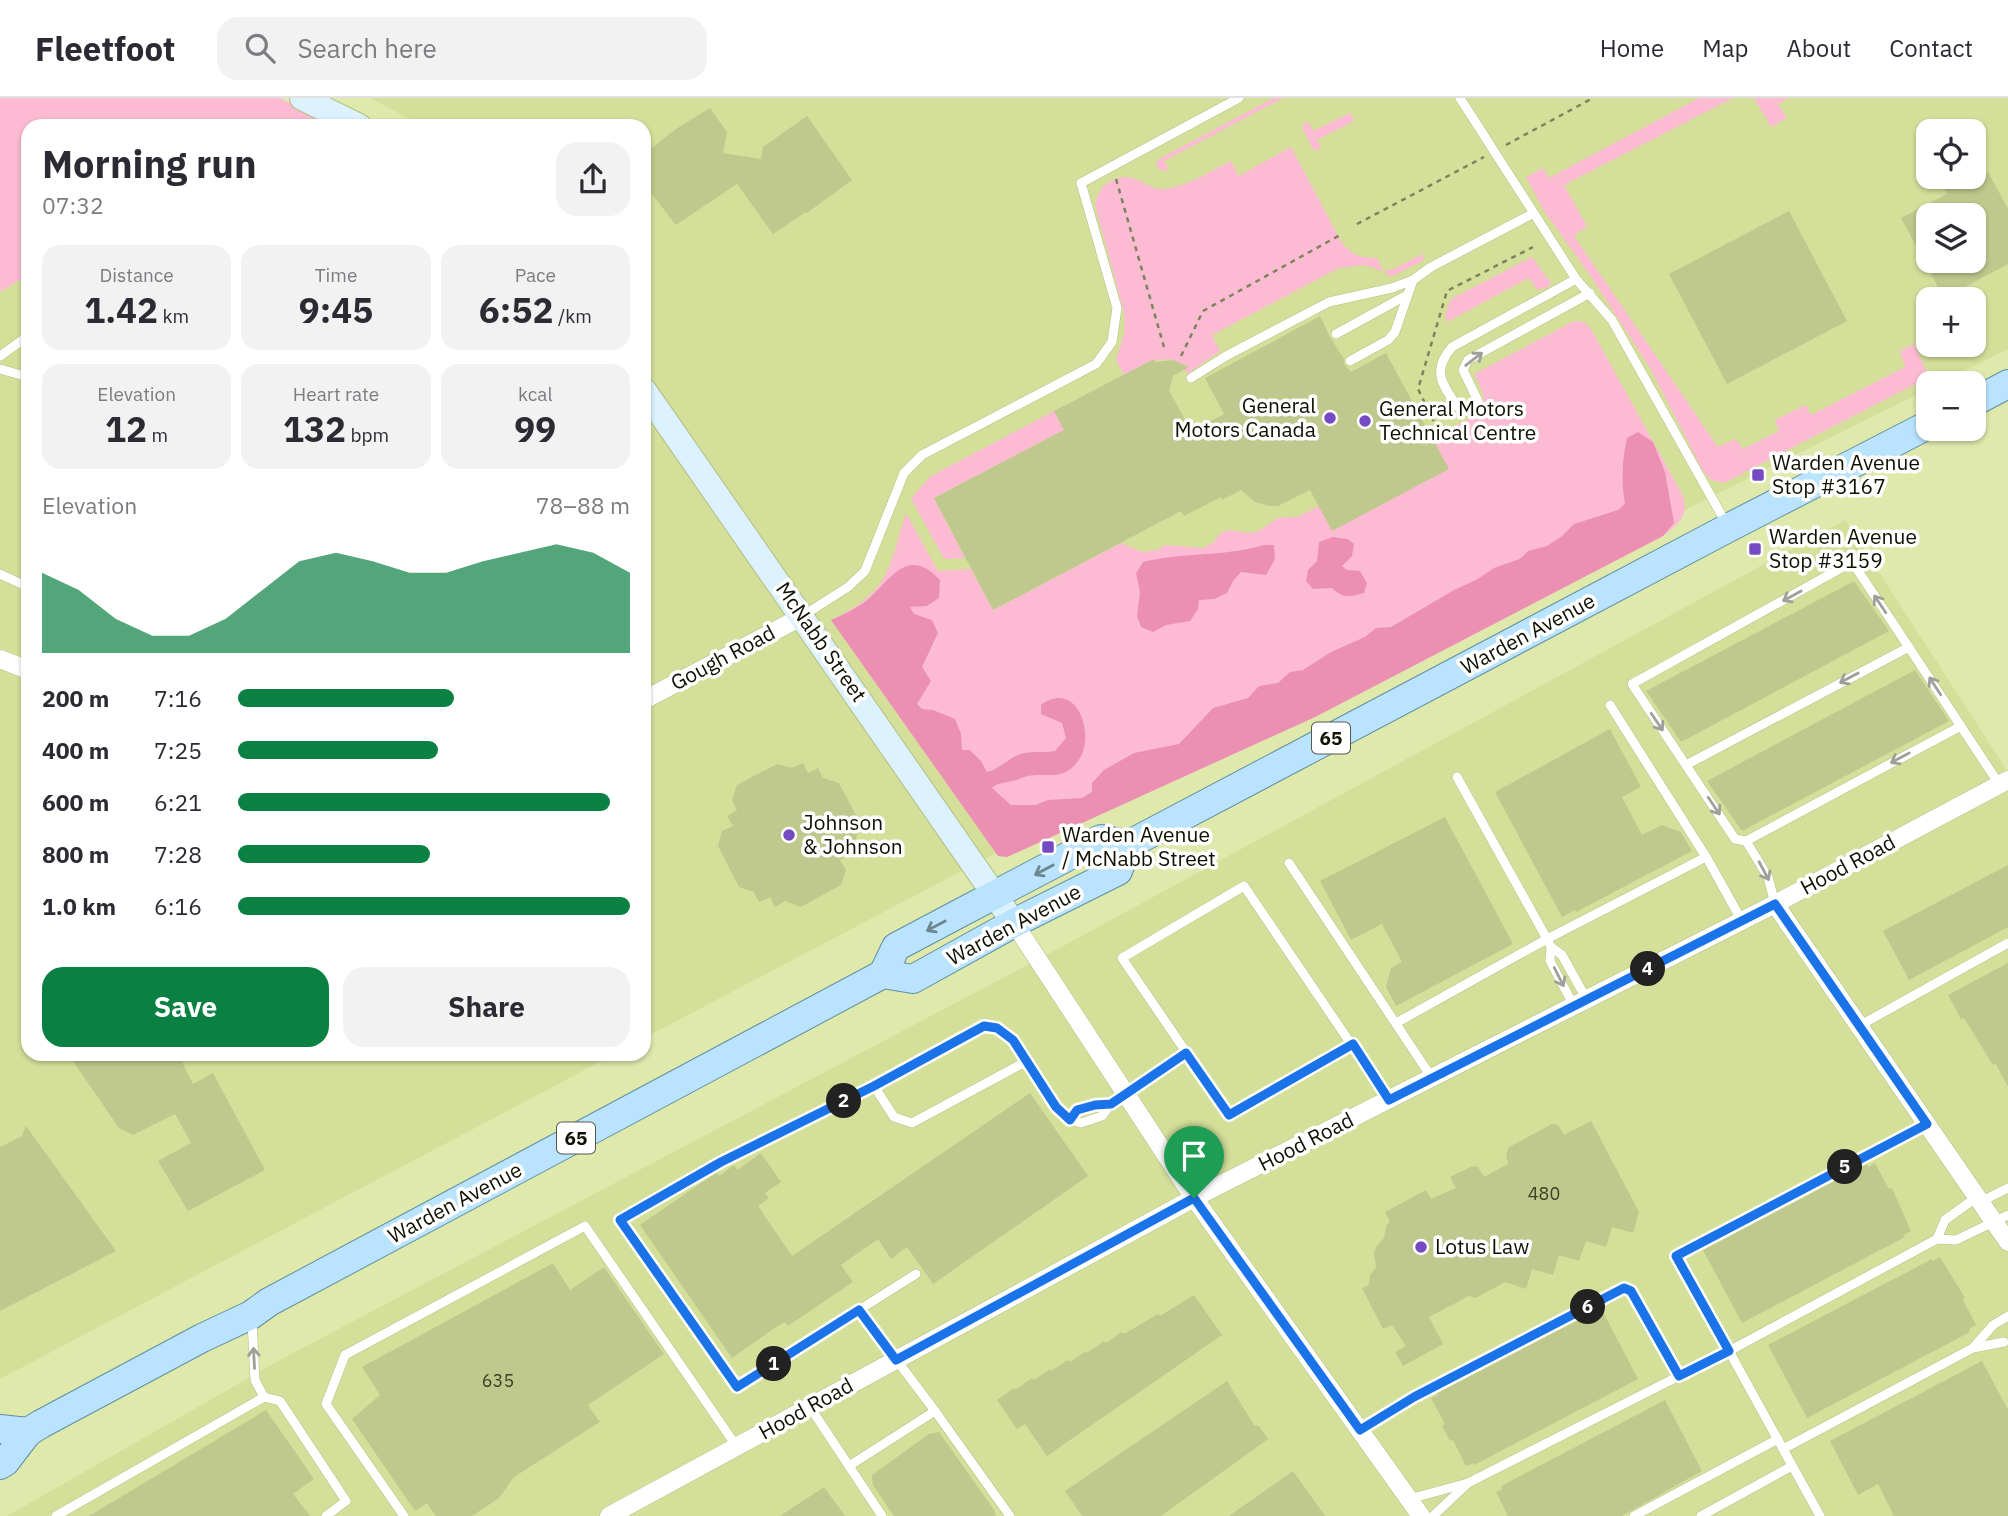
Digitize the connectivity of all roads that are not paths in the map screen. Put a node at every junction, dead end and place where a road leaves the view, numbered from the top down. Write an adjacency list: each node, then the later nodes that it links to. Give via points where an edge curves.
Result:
1 (302, 98): 4 (street)
2 (1239, 98): 24 (lane, via 1081,183 1117,308 1112,342 1096,364 922,455 904,473 865,570 848,587)
3 (1460, 98): 5 (lane)
4 (345, 119)
5 (1534, 213): 6 (lane); 7 (lane)
6 (1576, 279): 8 (lane); 8 (lane, one-way to 8, via 1452,347 1440,363 1440,374 1458,407 1466,409 1478,401 1463,370 1468,360)
7 (1413, 280): 9 (lane); 16 (lane, via 1329,302)
8 (1590, 293): 21 (lane, via 1612,320)
9 (1407, 295): 10 (lane); 13 (lane, via 1395,332)
10 (1336, 334)
11 (21, 341): 12 (lane)
12 (0, 355)
13 (1350, 361)
14 (0, 369): 15 (lane)
15 (21, 375)
16 (1191, 378)
17 (2008, 384): 18 (main road)
18 (1986, 396)
19 (651, 400): 24 (street, McNabb Street)
20 (1916, 431): 21 (main road, Warden Avenue / 65)
21 (1728, 528): 35 (main road, Warden Avenue / 65)
22 (0, 574): 23 (lane)
23 (21, 584)
24 (803, 616): 28 (street, Gough Road); 38 (street, McNabb Street)
25 (1909, 647): 30 (lane, one-way to 25); 31 (lane, one-way to 31); 31 (lane, one-way to 31, via 1852,562 1632,684)
26 (0, 659): 27 (street)
27 (21, 667)
28 (651, 696)
29 (1610, 705): 36 (lane)
30 (1961, 726): 33 (lane); 34 (lane, one-way to 34)
31 (1686, 765): 34 (lane, one-way to 34, via 1735,839)
32 (1457, 777): 42 (lane)
33 (2003, 782): 39 (street, Hood Road)
34 (1746, 841): 39 (lane, one-way to 39, via 1768,877)
35 (1128, 845): 38 (main road, Warden Avenue, one-way to 38, via 1101,839); 41 (main road, Warden Avenue, via 1118,871)
36 (1706, 857): 40 (lane); 42 (lane)
37 (1289, 863): 46 (lane)
38 (996, 895): 41 (street, McNabb Street); 44 (main road, Warden Avenue, one-way to 44, via 896,947)
39 (1775, 904): 40 (street, Hood Road); 47 (street)
40 (1742, 921): 45 (street, Hood Road)
41 (1014, 923): 44 (main road, Warden Avenue, via 913,979); 53 (street)
42 (1549, 943): 45 (lane, via 1562,955); 45 (lane, one-way to 45, via 1550,961); 46 (lane)
43 (2008, 943): 47 (lane)
44 (883, 974): 64 (main road, Warden Avenue / 65)
45 (1580, 1003): 51 (street, Hood Road)
46 (1396, 1023): 51 (lane)
47 (1859, 1026): 55 (street)
48 (1353, 1044): 49 (lane, via 1229,1115); 49 (lane, via 1244,886 1122,958); 54 (lane)
49 (1186, 1053): 53 (lane)
50 (1027, 1061): 52 (lane, via 1013,1040 997,1028 984,1026); 52 (lane, via 912,1124 894,1117); 53 (lane, via 1056,1107 1070,1120 1077,1110)
51 (1432, 1078): 54 (street, Hood Road)
52 (874, 1086): 63 (lane, via 721,1162 620,1220 737,1387)
53 (1118, 1099): 57 (street)
54 (1389, 1100): 57 (street, Hood Road)
55 (1927, 1124): 58 (street); 68 (lane, via 1676,1256)
56 (2008, 1188): 58 (lane)
57 (1194, 1198): 69 (street, Hood Road); 75 (street)
58 (1979, 1199): 59 (street); 60 (lane, via 1945,1220)
59 (2001, 1219): 60 (lane, via 1956,1240); 61 (street)
60 (1937, 1239): 68 (lane)
61 (2008, 1242)
62 (916, 1274): 63 (lane)
63 (859, 1310): 69 (lane)
64 (251, 1315): 71 (lane, one-way to 64, via 255,1380); 76 (main road, Warden Avenue / 65)
65 (2008, 1316): 67 (lane)
66 (2007, 1344): 67 (lane)
67 (1973, 1348): 79 (lane)
68 (1729, 1351): 70 (lane); 77 (lane)
69 (896, 1360): 72 (street, Hood Road); 73 (lane)
70 (1679, 1376): 75 (lane, via 1631,1291 1624,1288); 83 (lane)
71 (264, 1398): 85 (lane); 86 (lane, via 280,1401 346,1501)
72 (810, 1407): 78 (street, Hood Road); 81 (lane)
73 (934, 1411): 81 (lane); 90 (lane)
74 (0, 1429): 76 (main road)
75 (1360, 1430): 84 (street)
76 (28, 1432): 80 (main road, Warden Avenue / 65)
77 (1778, 1439): 79 (lane); 92 (lane)
78 (737, 1447): 87 (lane, via 584,1226 345,1355 326,1404); 88 (street, Hood Road)
79 (1783, 1449): 82 (lane)
80 (0, 1465)
81 (849, 1466): 89 (lane)
82 (1792, 1466): 93 (lane); 94 (lane)
83 (1468, 1483): 84 (lane); 91 (lane)
84 (1409, 1499): 91 (street)
85 (57, 1516)
86 (326, 1516)
87 (404, 1516)
88 (609, 1516)
89 (882, 1516)
90 (1010, 1516)
91 (1423, 1516)
92 (1634, 1516)
93 (1701, 1516)
94 (1820, 1516)

